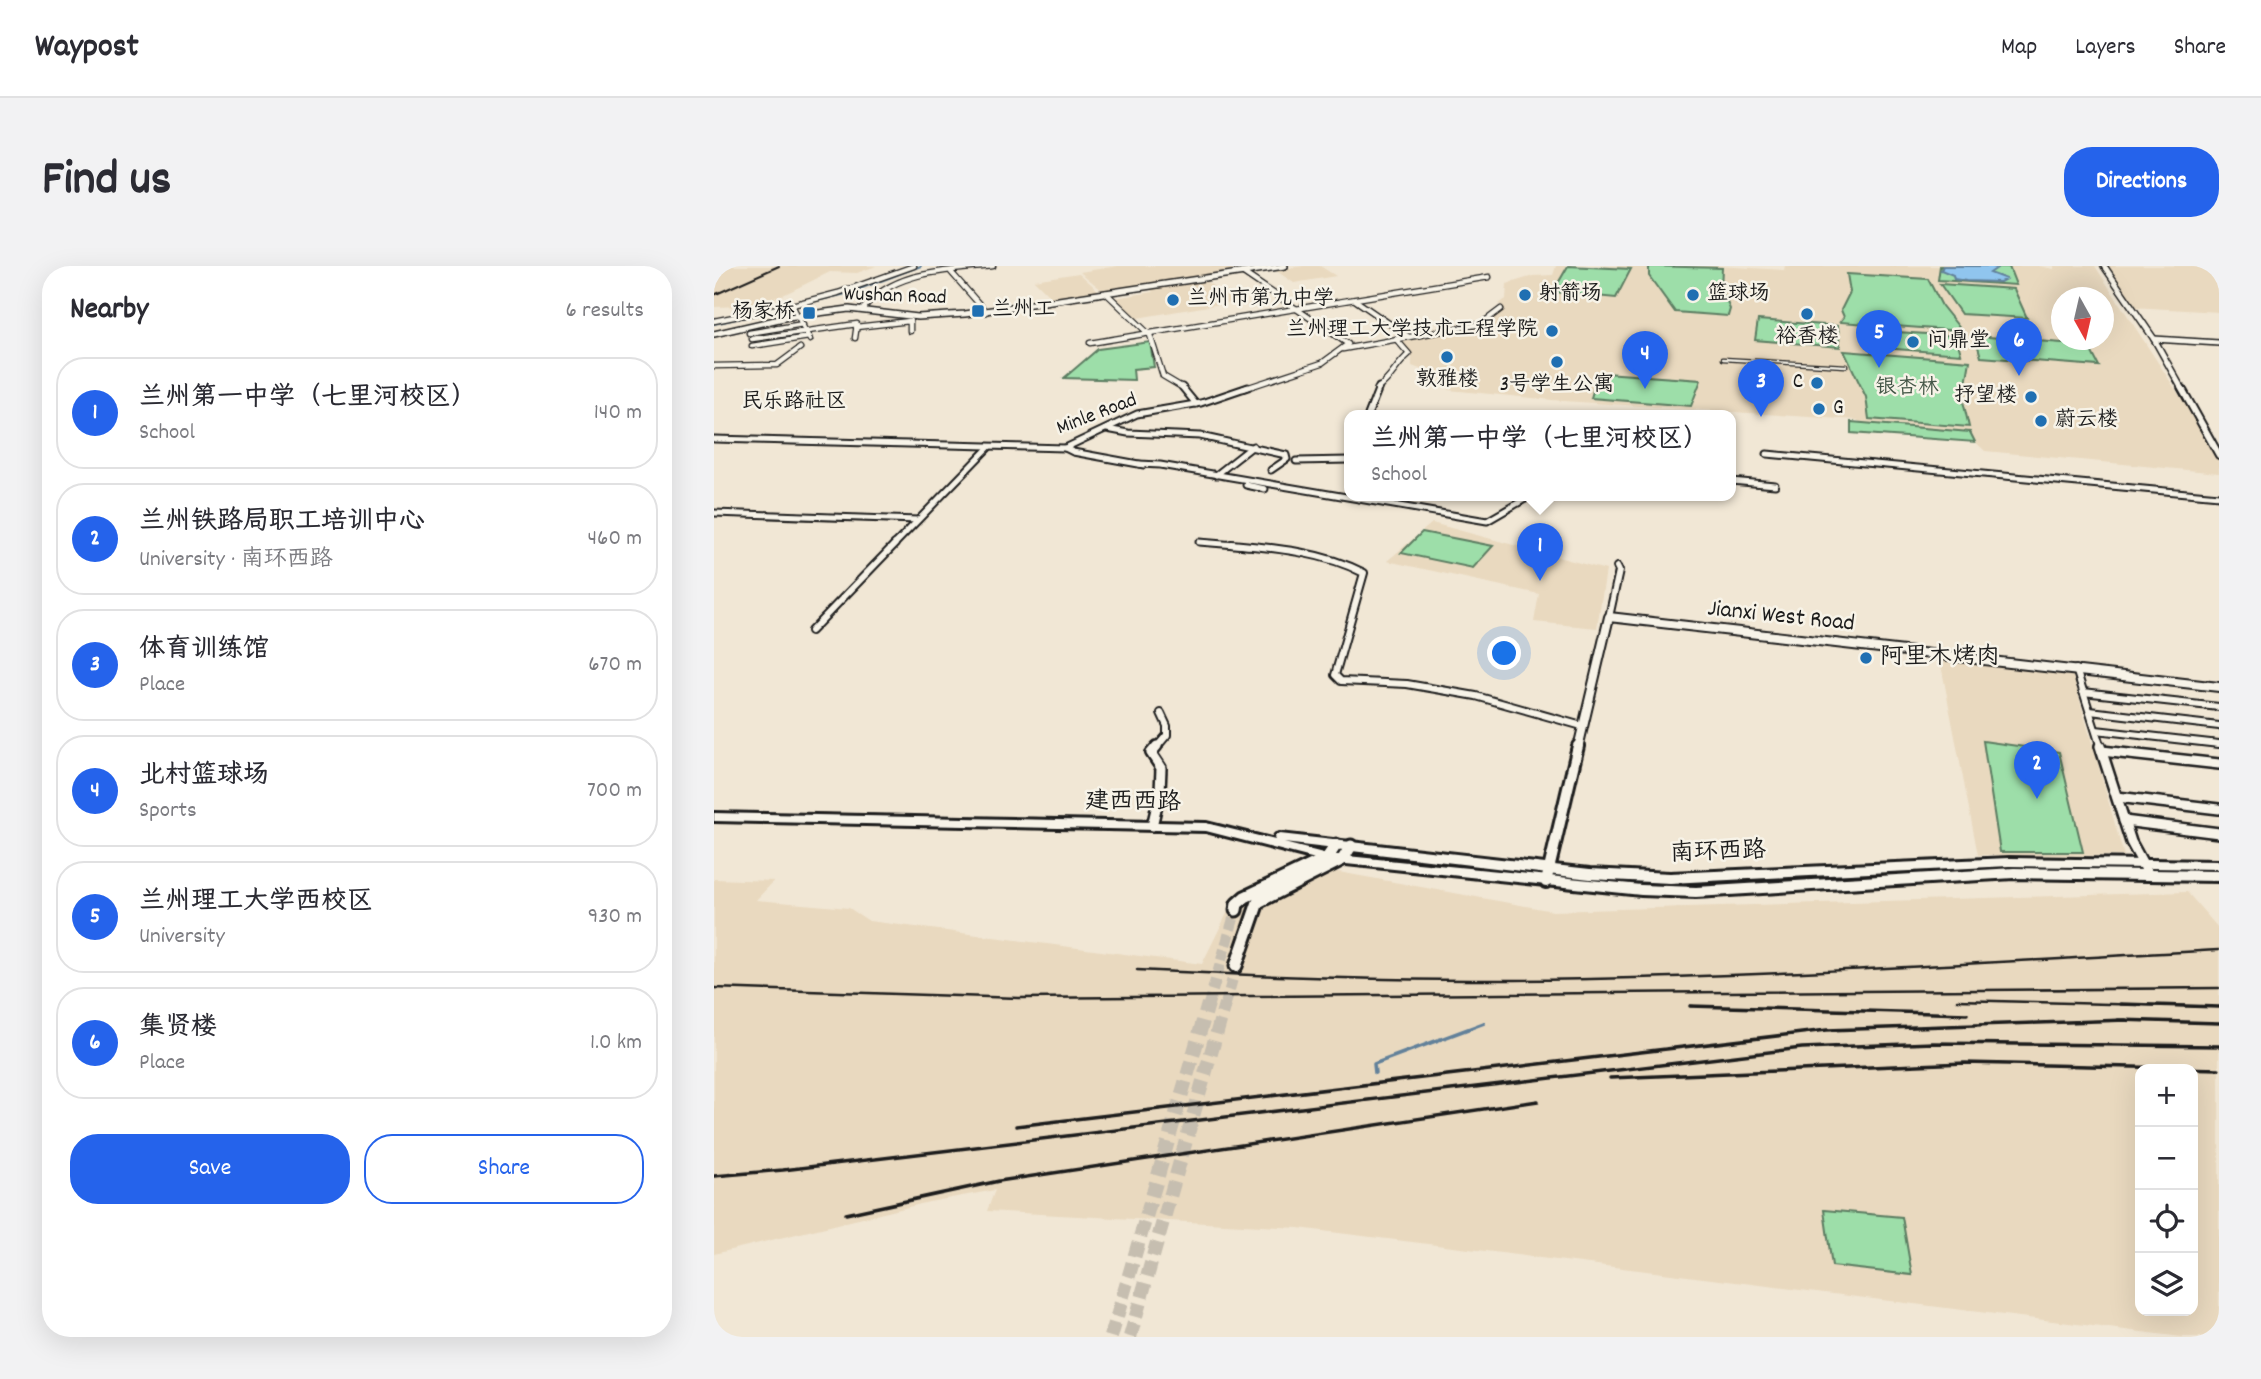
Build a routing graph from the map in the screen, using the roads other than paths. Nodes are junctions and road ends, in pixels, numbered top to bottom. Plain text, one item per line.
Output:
1 (914, 266) edge
2 (931, 266) edge
3 (993, 266) edge
4 (1233, 266) edge
5 (1270, 266) edge
6 (1285, 266) edge
7 (2104, 266) edge
8 (951, 272) junction
9 (1242, 272) junction
10 (932, 274) junction
11 (1489, 277) dead end
12 (1106, 293) junction
13 (1355, 300) junction
14 (794, 307) junction
15 (863, 309) junction
16 (1501, 309) dead end
17 (1296, 310) junction
18 (986, 312) junction
19 (800, 316) junction
20 (714, 321) edge
21 (803, 324) junction
22 (856, 327) junction
23 (806, 330) junction
24 (910, 331) dead end
25 (749, 333) dead end
26 (714, 334) edge
27 (1150, 335) junction
28 (1409, 337) junction
29 (855, 338) dead end
30 (752, 339) dead end
31 (2154, 339) junction
32 (1396, 340) junction
33 (1090, 343) dead end
34 (2219, 343) edge
35 (752, 346) dead end
36 (800, 348) dead end
37 (1342, 349) junction
38 (1723, 359) dead end
39 (714, 366) edge
40 (1846, 366) dead end
41 (1196, 404) junction
42 (1370, 410) edge
43 (1107, 429) junction
44 (714, 439) edge
45 (1253, 446) junction
46 (989, 447) junction
47 (1065, 448) junction
48 (1767, 454) dead end
49 (2219, 455) edge
50 (1344, 460) edge
51 (1296, 461) dead end
52 (1139, 464) junction
53 (1271, 470) dead end
54 (1216, 475) junction
55 (1736, 481) edge
56 (1775, 485) dead end
57 (1265, 489) dead end
58 (1344, 494) edge
59 (2219, 496) edge
60 (1379, 501) edge
61 (1522, 501) edge
62 (714, 513) edge
63 (918, 520) junction
64 (1199, 542) dead end
65 (1617, 567) dead end
66 (1609, 617) junction
67 (811, 631) dead end
68 (2076, 669) junction
69 (2219, 687) edge
70 (2084, 692) junction
71 (2219, 707) edge
72 (2090, 711) junction
73 (1161, 713) dead end
74 (1582, 726) junction
75 (2219, 726) edge
76 (2096, 730) junction
77 (2219, 744) edge
78 (2102, 751) junction
79 (2219, 764) edge
80 (2117, 797) junction
81 (2219, 809) edge
82 (714, 817) edge
83 (2124, 821) junction
84 (1152, 826) junction
85 (1221, 829) junction
86 (2219, 833) edge
87 (1336, 845) junction
88 (1351, 846) junction
89 (1327, 858) junction
90 (1343, 859) junction
91 (2219, 865) edge
92 (1550, 867) junction
93 (2146, 869) junction
94 (2219, 876) edge
95 (1546, 882) junction
96 (1236, 910) tunnel mouth
97 (1236, 966) tunnel mouth

1 - 14 street
2 - 10 street
3 - 8 street
4 - 9 main road
5 - 9 main road
6 - 9 main road
7 - 31 street
8 - 10 street
8 - 18 street
9 - 12 main road, Wushan Road
9 - 17 street
10 - 15 street
11 - 13 street
12 - 18 main road, Wushan Road
12 - 27 street
13 - 17 street
13 - 28 street
14 - 19 street
14 - 20 street
15 - 18 main road, Wushan Road
15 - 19 main road, Wushan Road
16 - 28 street
17 - 27 street
17 - 37 street
19 - 21 street
19 - 26 main road, Wushan Road
21 - 23 street
21 - 25 street
22 - 23 street
22 - 24 street
22 - 29 street
23 - 30 street
23 - 35 street
27 - 33 street
27 - 41 street
28 - 32 street
31 - 34 street
31 - 49 street
32 - 37 street
32 - 42 street
36 - 39 street
37 - 41 street, Minle Road
38 - 40 street
41 - 43 street, Minle Road
43 - 45 street
43 - 47 street, Minle Road
44 - 46 street, Minle Road
45 - 53 street
45 - 54 street
46 - 47 street, Minle Road
46 - 63 street
47 - 52 street
48 - 59 street
50 - 51 street
52 - 54 street
52 - 57 street
54 - 58 street
55 - 56 street
60 - 61 street
62 - 63 street
63 - 67 street
64 - 74 street
65 - 66 street
66 - 68 street, Jianxi West Road
66 - 74 street
68 - 69 street, Jianxi West Road
68 - 70 street
70 - 71 street
70 - 72 street
72 - 75 street
72 - 76 street
73 - 84 street
74 - 92 street
76 - 77 street
76 - 78 street
78 - 79 street
78 - 80 street
80 - 81 street
80 - 83 street
82 - 84 highway, 建西西路
83 - 86 street
83 - 93 street
84 - 85 highway, 建西西路
85 - 87 highway, 南环西路
85 - 89 highway, 建西西路
87 - 88 highway, 南环西路
87 - 89 main road
88 - 90 main road
88 - 92 highway, 南环西路
89 - 90 highway, 建西西路
89 - 96 main road
90 - 95 highway, 建西西路
90 - 97 main road
91 - 93 highway, 南环西路
92 - 93 highway, 南环西路
92 - 95 street
93 - 94 highway, 南环西路
93 - 95 highway, 南环西路

